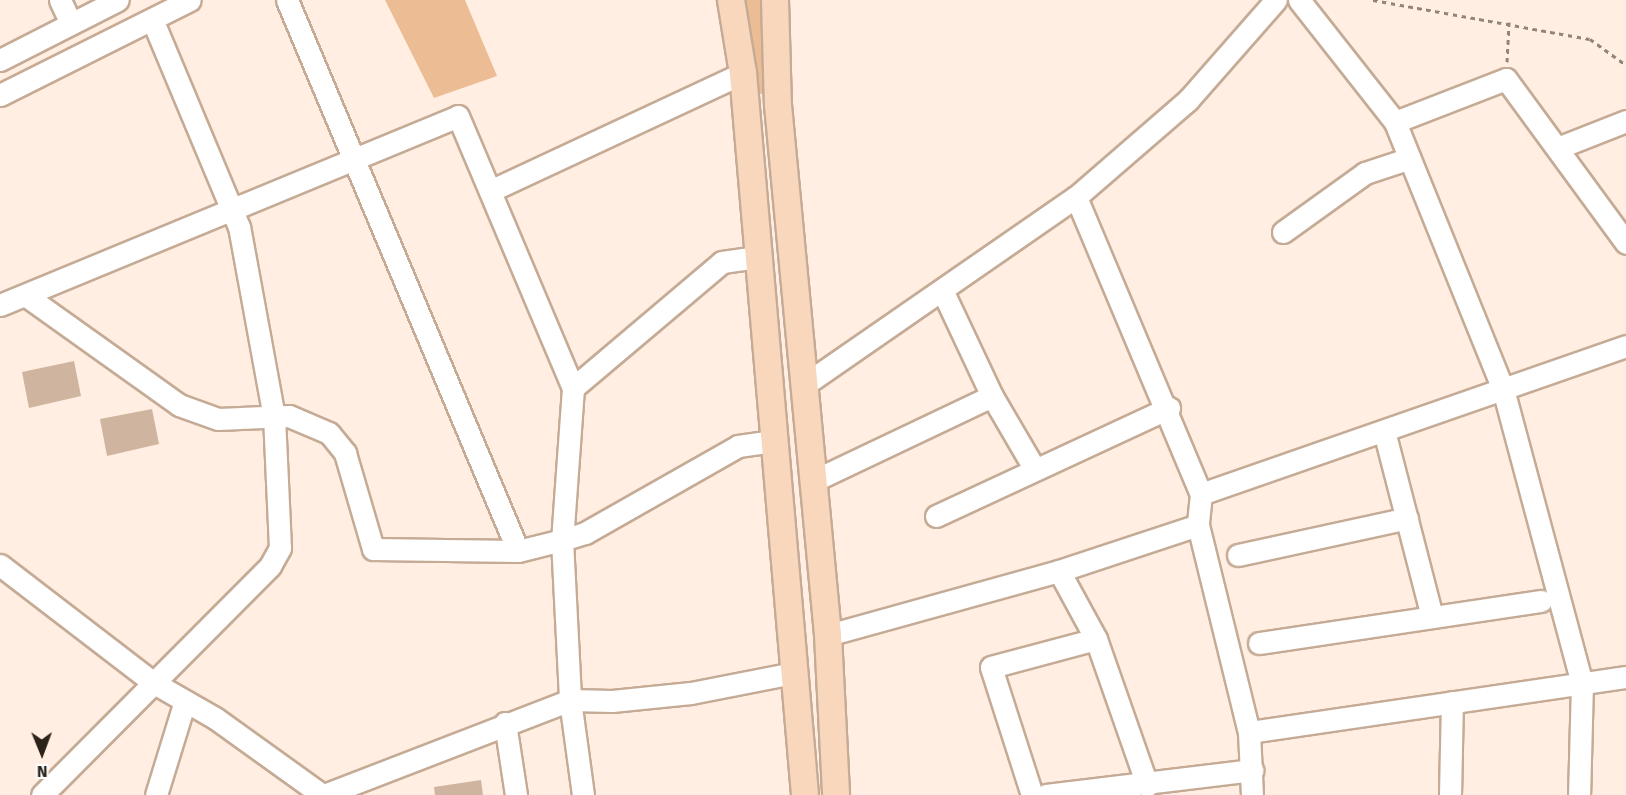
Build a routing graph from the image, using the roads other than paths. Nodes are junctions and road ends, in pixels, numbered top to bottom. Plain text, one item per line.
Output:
1 (60, 0) edge
2 (118, 0) edge
3 (190, 0) edge
4 (287, 0) edge
5 (731, 0) edge
6 (775, 0) edge
7 (1276, 0) edge
8 (1299, 0) edge
9 (153, 21) junction
10 (71, 24) junction
11 (0, 60) edge
12 (743, 73) junction
13 (0, 94) edge
14 (1626, 121) edge
15 (1395, 122) junction
16 (1560, 147) junction
17 (1410, 158) junction
18 (352, 163) junction
19 (492, 190) junction
20 (1076, 197) junction
21 (231, 207) junction
22 (1283, 232) dead end
23 (1626, 243) edge
24 (756, 257) junction
25 (943, 292) junction
26 (25, 295) junction
27 (0, 305) edge
28 (1626, 346) edge
29 (804, 385) junction
30 (573, 388) junction
31 (1503, 389) junction
32 (992, 396) junction
33 (1169, 408) junction
34 (274, 417) junction
35 (1384, 431) junction
36 (772, 441) junction
37 (1034, 468) junction
38 (813, 481) junction
39 (1201, 495) junction
40 (936, 516) dead end
41 (1407, 518) junction
42 (1198, 525) junction
43 (562, 540) junction
44 (518, 551) junction
45 (1238, 555) dead end
46 (0, 565) edge
47 (1059, 571) junction
48 (1541, 601) dead end
49 (1432, 616) junction
50 (828, 635) junction
51 (1096, 639) junction
52 (1259, 643) dead end
53 (793, 674) junction
54 (1626, 677) edge
55 (154, 683) junction
56 (1582, 683) junction
57 (570, 700) junction
58 (185, 701) junction
59 (1452, 702) junction
60 (505, 723) junction
61 (1249, 732) junction
62 (1251, 770) junction
63 (1147, 786) junction
64 (42, 795) edge
65 (156, 795) edge
66 (323, 795) edge
67 (516, 795) edge
68 (583, 795) edge
69 (805, 795) edge
70 (836, 795) edge
71 (1032, 795) edge
72 (1046, 795) edge
73 (1252, 795) edge
74 (1450, 795) edge
75 (1579, 795) edge

1 - 10 street
2 - 10 street
3 - 9 street
4 - 18 street
5 - 12 main road
6 - 29 main road
7 - 20 street
8 - 15 street
9 - 13 street
9 - 21 street
10 - 11 street
12 - 19 street
12 - 24 main road
14 - 16 street
15 - 16 street
15 - 17 street
16 - 23 street
17 - 22 street
17 - 31 street
18 - 19 street
18 - 21 street
18 - 44 street
19 - 30 street
20 - 25 street
20 - 33 street
21 - 26 street
21 - 34 street
24 - 30 street
24 - 36 main road
25 - 29 street
25 - 32 street
26 - 27 street
26 - 34 street
28 - 31 street
29 - 38 main road
30 - 43 street
31 - 35 street
31 - 56 street
32 - 37 street
32 - 38 street
33 - 37 street
33 - 39 street
34 - 44 street
34 - 55 street
35 - 39 street
35 - 41 street
36 - 43 street
36 - 53 main road
37 - 40 street
38 - 50 main road
39 - 42 street
41 - 45 street
41 - 49 street
42 - 47 street
42 - 61 street
43 - 44 street
43 - 57 street
46 - 55 street
47 - 50 street
47 - 51 street
48 - 49 street
49 - 52 street
50 - 70 main road
51 - 63 street
51 - 71 street
53 - 57 street
53 - 69 main road
54 - 56 street
55 - 58 street
55 - 64 street
56 - 59 street
56 - 75 street
57 - 60 street
57 - 68 street
58 - 65 street
58 - 66 street
59 - 61 street
59 - 74 street
60 - 66 street
60 - 67 street
61 - 62 street
62 - 63 street
62 - 73 street
63 - 72 street

